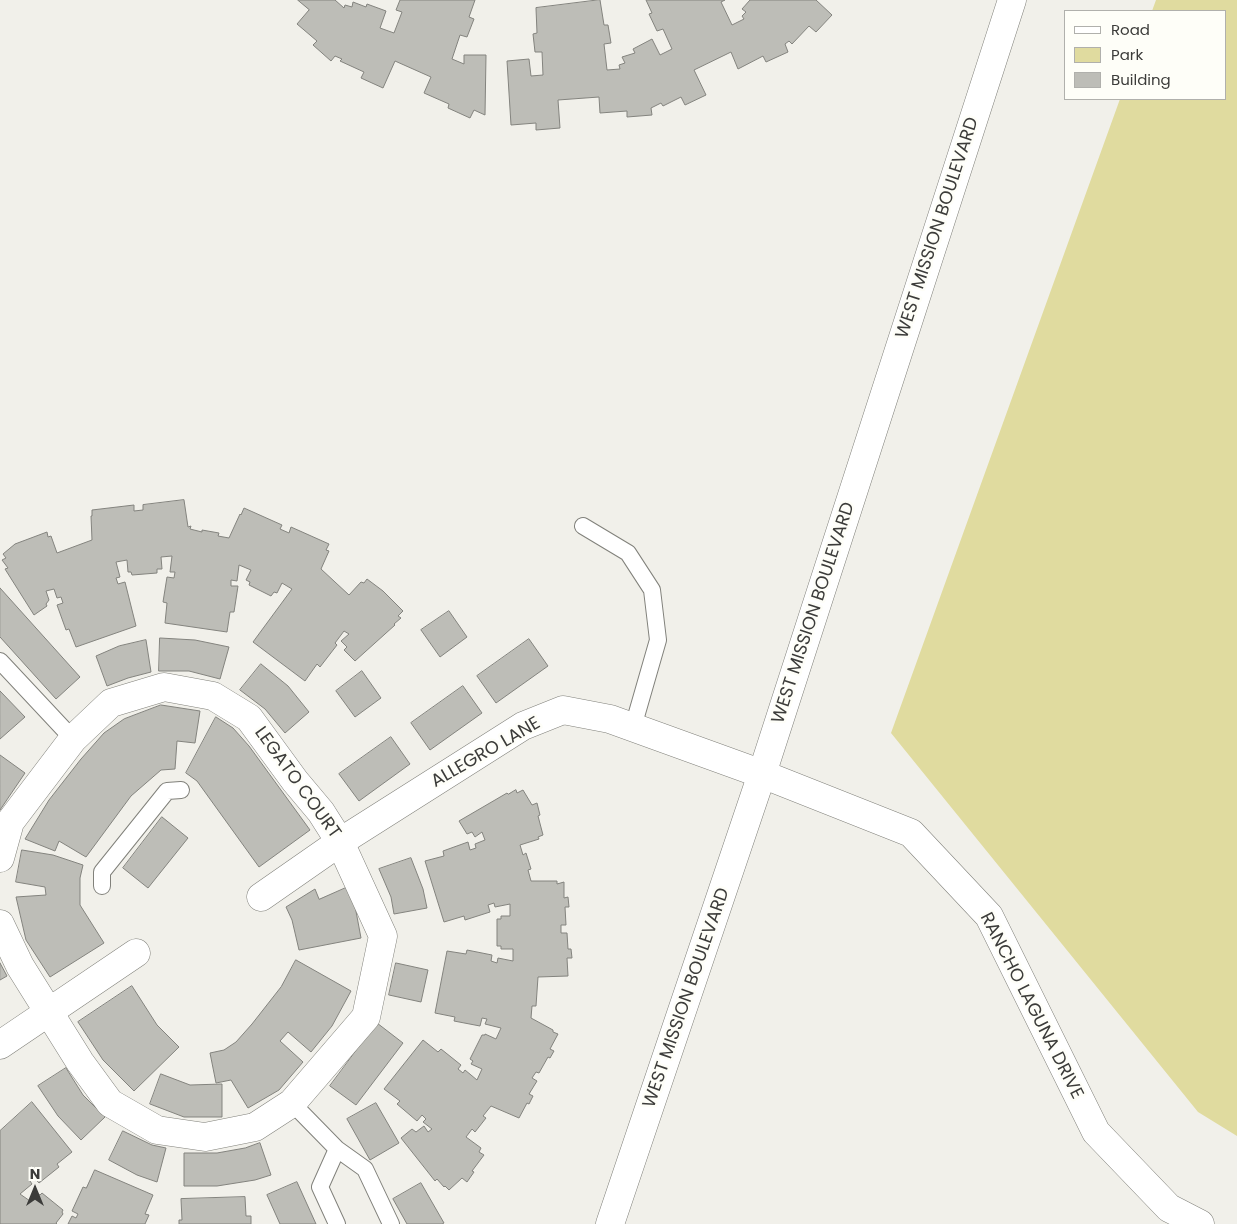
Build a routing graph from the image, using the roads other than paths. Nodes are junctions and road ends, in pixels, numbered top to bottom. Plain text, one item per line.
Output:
1 (1012, 0) edge
2 (583, 526) dead end
3 (0, 661) edge
4 (633, 727) junction
5 (72, 739) junction
6 (762, 774) junction
7 (181, 790) dead end
8 (340, 842) junction
9 (0, 858) edge
10 (102, 886) dead end
11 (261, 897) dead end
12 (0, 924) edge
13 (136, 953) dead end
14 (49, 1013) junction
15 (0, 1045) edge
16 (292, 1103) junction
17 (337, 1149) junction
18 (337, 1224) edge
19 (391, 1224) edge
20 (610, 1224) edge
21 (1200, 1224) edge

1 - 6 street, WEST MISSION BOULEVARD
2 - 4 lane
3 - 5 lane
4 - 6 street, ALLEGRO LANE
4 - 8 street, ALLEGRO LANE
5 - 8 street, LEGATO COURT
5 - 9 street, LEGATO COURT
6 - 20 street, WEST MISSION BOULEVARD
6 - 21 street, RANCHO LAGUNA DRIVE
7 - 10 lane
8 - 11 street, ALLEGRO LANE
8 - 16 street, LEGATO COURT
12 - 14 street, LEGATO COURT
13 - 14 street
14 - 15 street
14 - 16 street, LEGATO COURT
16 - 17 lane
17 - 18 lane
17 - 19 lane

